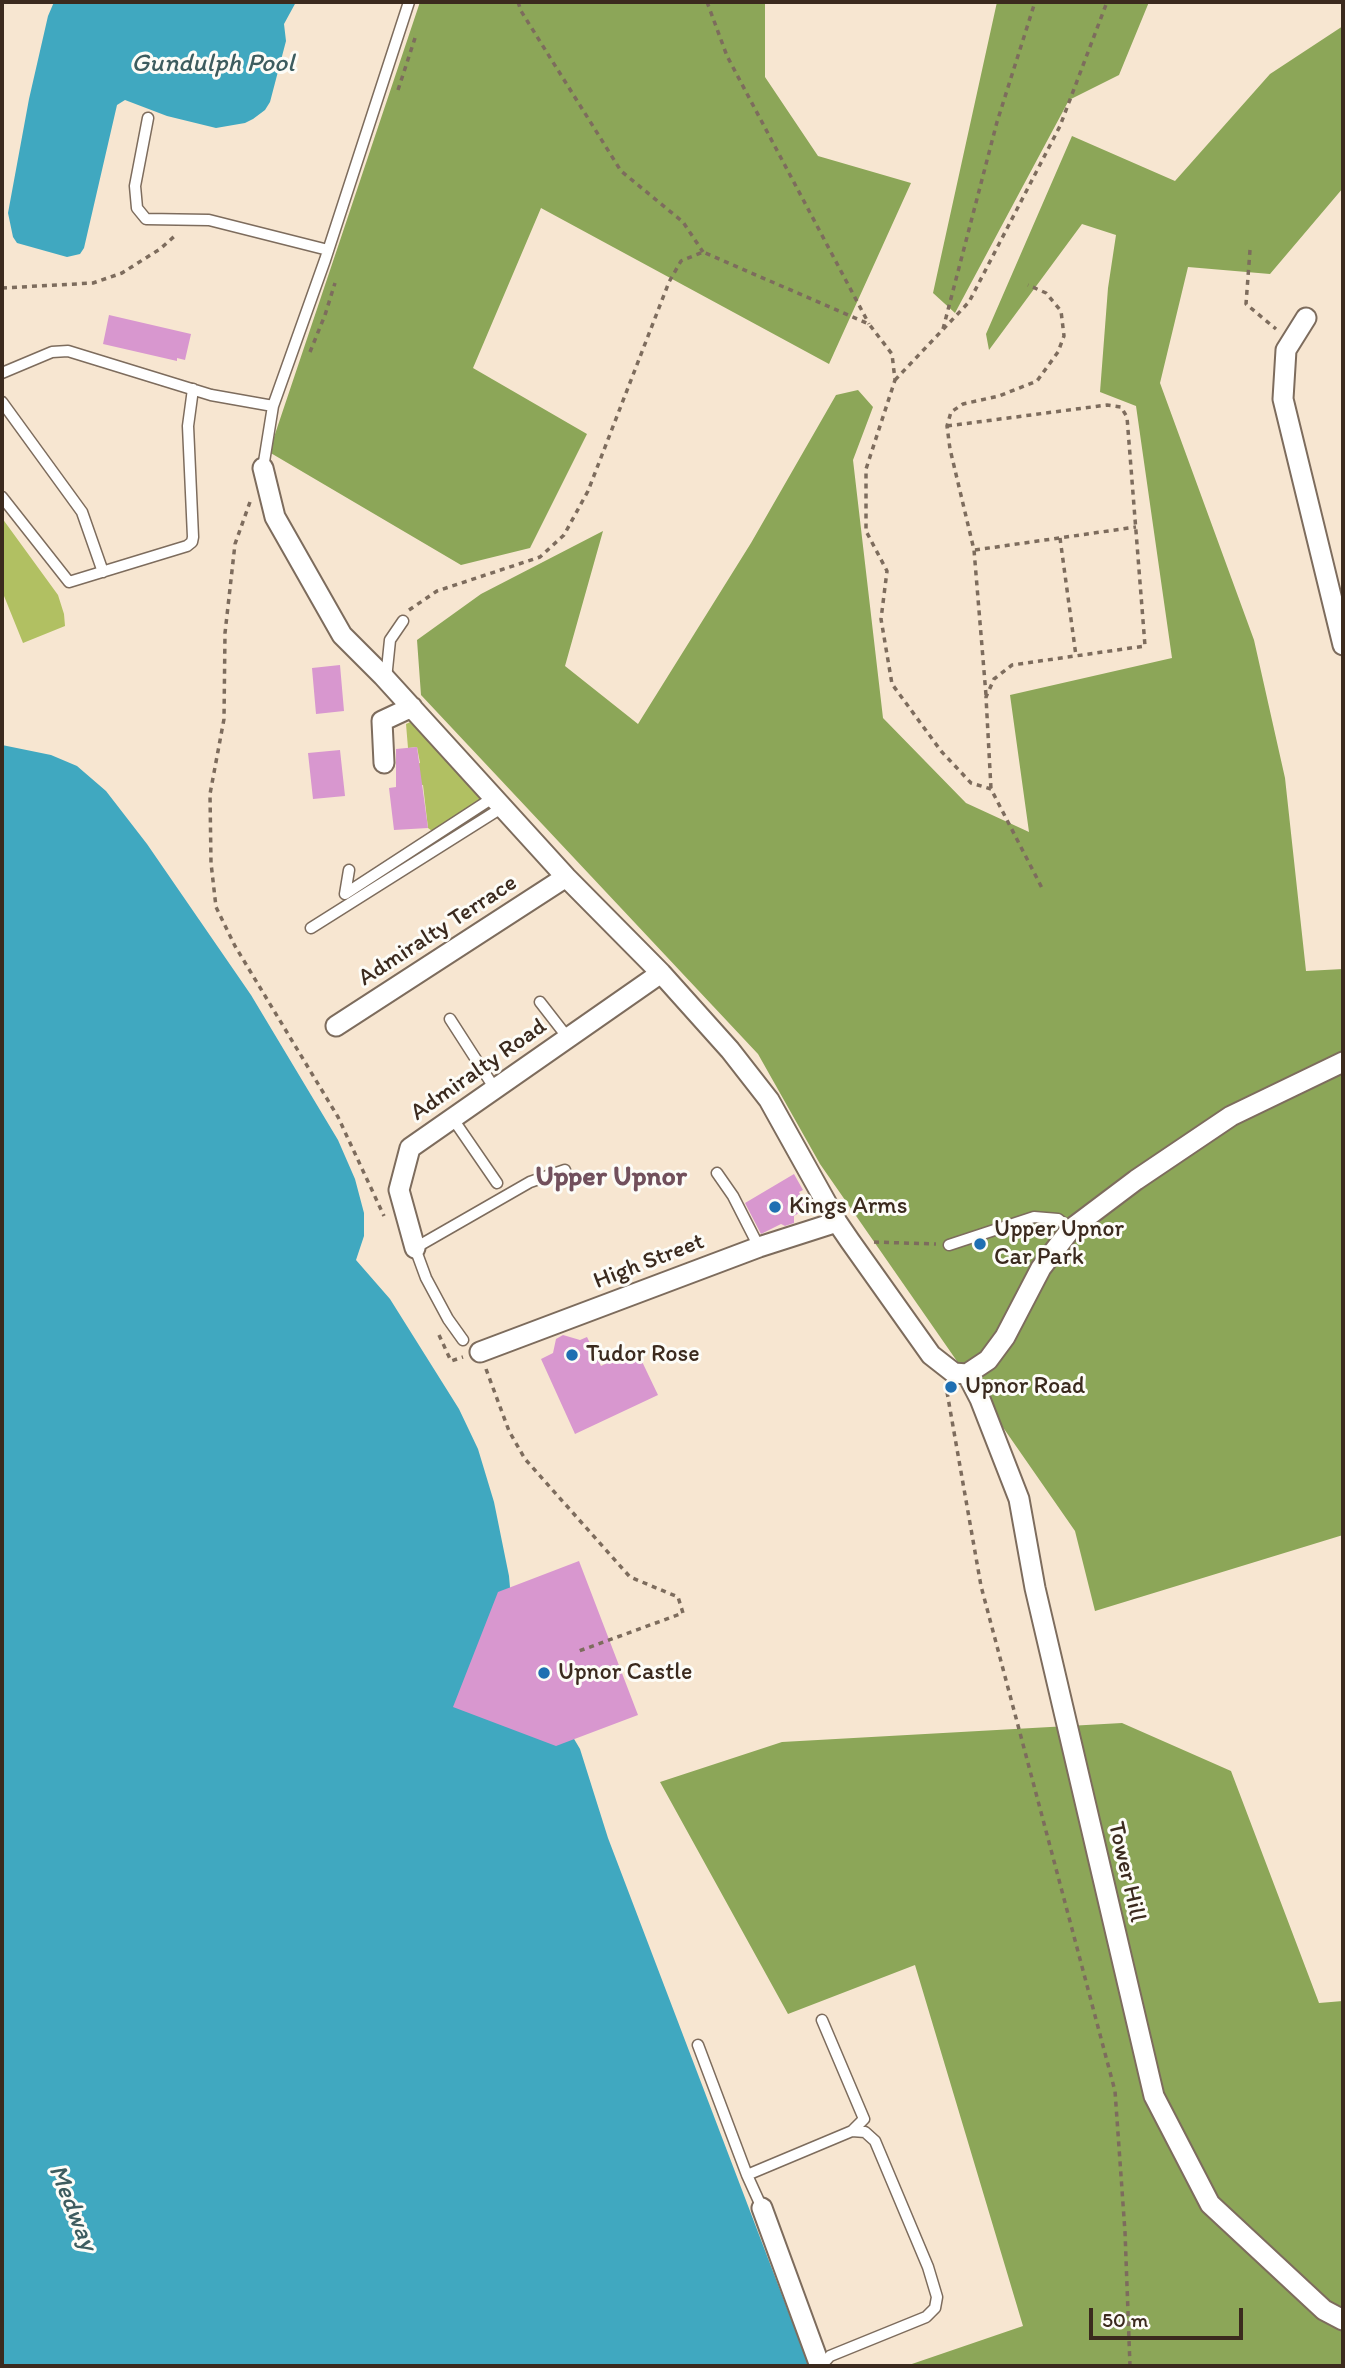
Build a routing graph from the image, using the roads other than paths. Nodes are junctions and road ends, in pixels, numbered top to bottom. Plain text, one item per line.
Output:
1 (409, 2) edge
2 (148, 118) dead end
3 (328, 250) junction
4 (1306, 318) dead end
5 (2, 373) edge
6 (193, 389) junction
7 (2, 402) edge
8 (273, 406) junction
9 (263, 468) joint
10 (2, 497) edge
11 (103, 572) junction
12 (403, 621) road end
13 (1343, 645) edge
14 (386, 679) junction
15 (412, 707) junction
16 (384, 763) dead end
17 (498, 802) junction
18 (349, 870) dead end
19 (566, 877) junction
20 (311, 928) dead end
21 (661, 973) junction
22 (540, 1002) dead end
23 (450, 1018) dead end
24 (336, 1026) dead end
25 (568, 1038) junction
26 (1343, 1062) edge
27 (495, 1089) junction
28 (453, 1119) junction
29 (565, 1170) dead end
30 (717, 1172) dead end
31 (497, 1183) dead end
32 (837, 1222) junction
33 (1071, 1229) junction
34 (949, 1245) road end
35 (758, 1247) junction
36 (415, 1248) junction
37 (463, 1340) dead end
38 (480, 1352) road end
39 (967, 1374) junction
40 (822, 2020) dead end
41 (698, 2045) dead end
42 (852, 2131) junction
43 (747, 2175) junction
44 (762, 2208) joint
45 (1343, 2320) edge
46 (820, 2366) edge

1 - 3 lane
2 - 3 lane
3 - 8 lane
4 - 13 street
5 - 6 lane
6 - 8 lane
6 - 11 lane
7 - 11 lane
8 - 9 lane
9 - 14 street
10 - 11 lane
12 - 14 lane
14 - 15 street
15 - 16 street
15 - 17 street
17 - 18 lane
17 - 19 street
17 - 20 lane
19 - 21 street
19 - 24 street, Admiralty Terrace
21 - 25 street, Admiralty Road
21 - 32 street
22 - 25 lane
23 - 27 lane
25 - 27 street, Admiralty Road
26 - 33 street
27 - 28 street, Admiralty Road
28 - 31 lane
28 - 36 street, Admiralty Road
29 - 36 lane
30 - 35 lane
32 - 35 street, High Street
32 - 39 street
33 - 34 lane
33 - 39 street
35 - 38 street, High Street
36 - 37 lane
39 - 45 street, Tower Hill
40 - 42 lane
41 - 43 lane
42 - 43 lane
42 - 46 lane
43 - 44 lane
44 - 46 street

